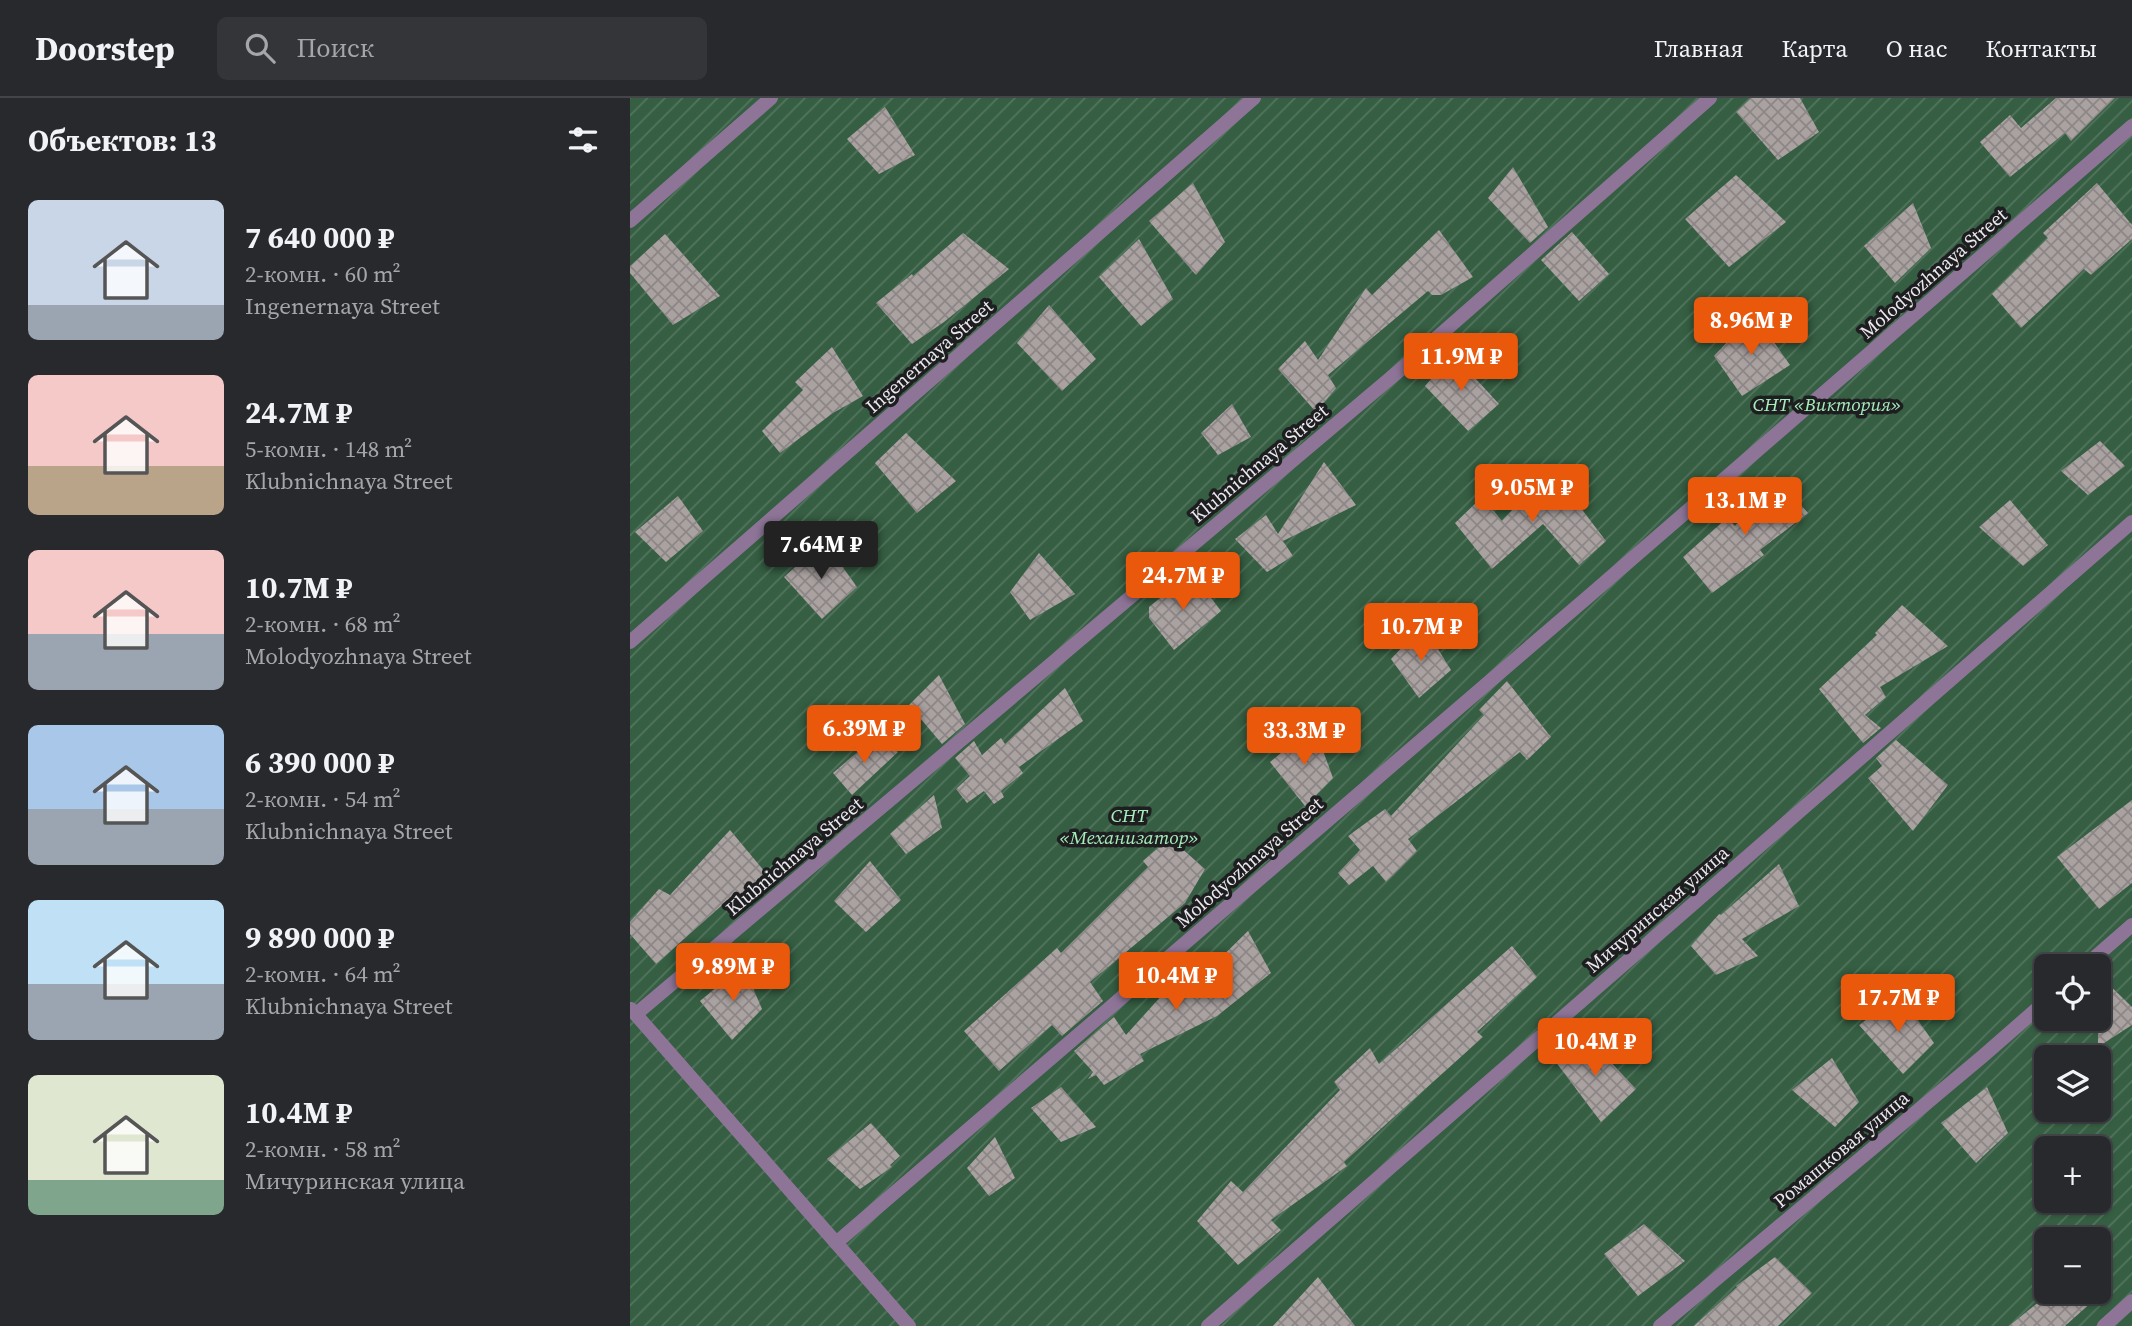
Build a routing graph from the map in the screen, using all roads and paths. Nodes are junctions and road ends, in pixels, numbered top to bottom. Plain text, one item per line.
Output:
1 (771, 98) edge
2 (1254, 98) edge
3 (1710, 98) edge
4 (2132, 126) edge
5 (630, 221) edge
6 (2132, 522) edge
7 (630, 642) edge
8 (2132, 925) edge
9 (2099, 954) edge
10 (633, 1011) edge
11 (2034, 1011) edge
12 (836, 1243) junction
13 (2132, 1301) edge
14 (909, 1326) edge
15 (1208, 1326) edge
16 (1660, 1326) edge
17 (2104, 1326) edge

1 - 5 street
2 - 7 street, Ingenernaya Street
3 - 10 street, Klubnichnaya Street
4 - 12 street, Molodyozhnaya Street
6 - 15 street, Мичуринская улица
8 - 9 street
10 - 12 street
11 - 16 street, Ромашковая улица
12 - 14 street
13 - 17 street

